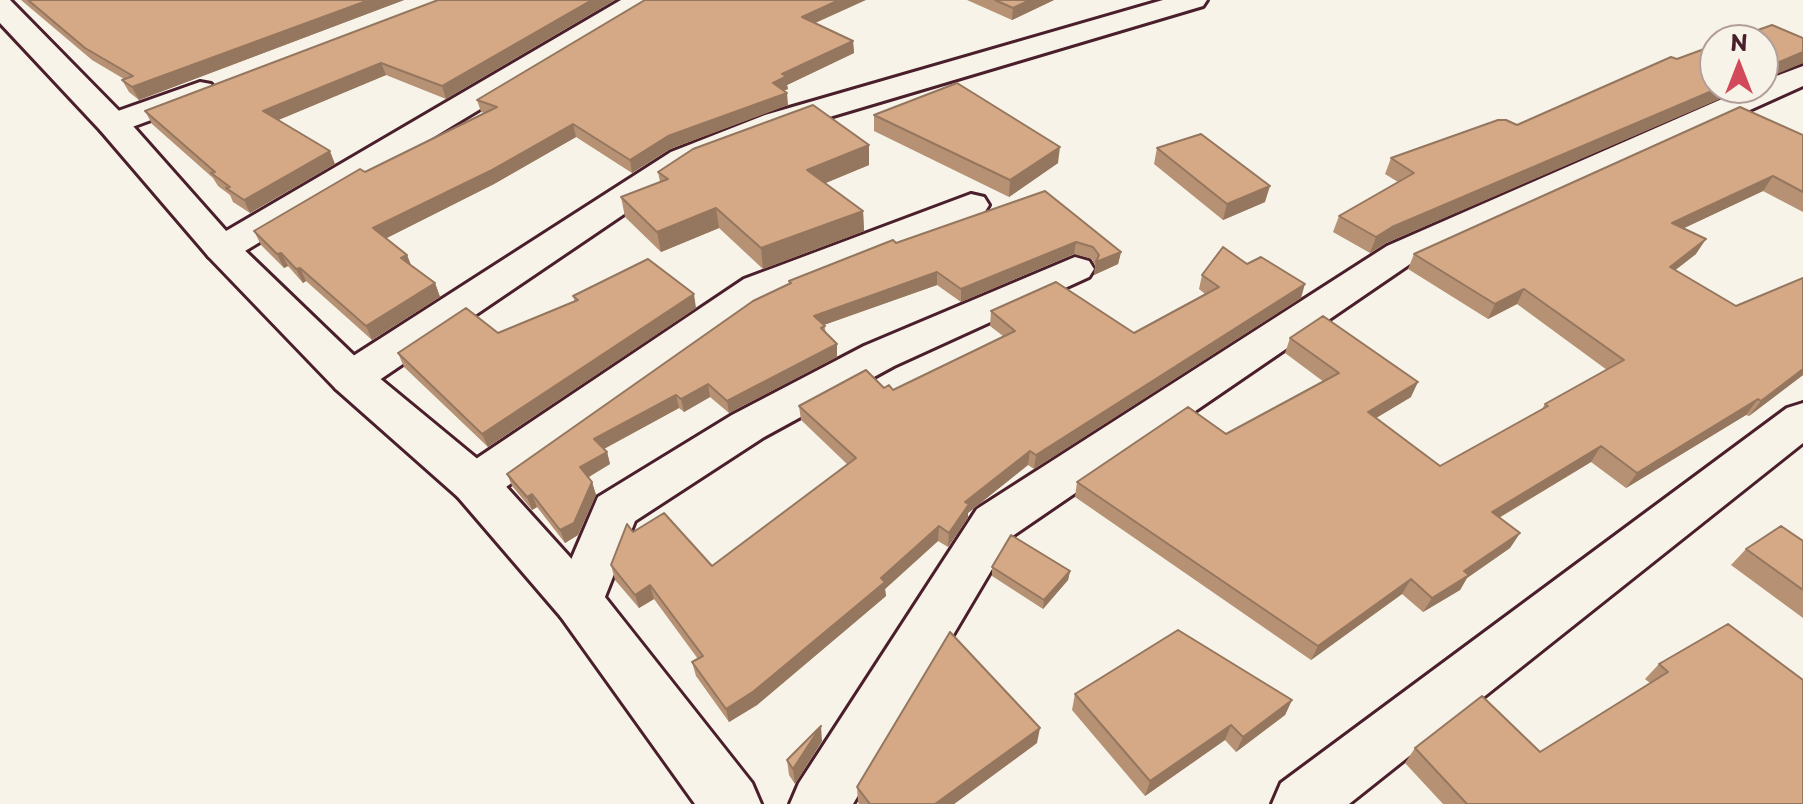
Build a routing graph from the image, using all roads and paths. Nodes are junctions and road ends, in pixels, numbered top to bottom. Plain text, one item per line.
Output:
1 (641, 0) edge
2 (1193, 0) edge
3 (0, 6) edge
4 (1803, 75) edge
5 (231, 79) edge
6 (113, 124) junction
7 (971, 205) dead end
8 (222, 249) junction
9 (1075, 269) dead end
10 (351, 378) junction
11 (1803, 419) edge
12 (475, 484) junction
13 (579, 602) junction
14 (731, 804) edge
15 (820, 804) edge
16 (1302, 804) edge

1 - 8 main road
2 - 10 main road
3 - 6 main road
4 - 15 main road
5 - 6 main road
6 - 8 main road
7 - 12 main road
8 - 10 main road
9 - 13 main road
10 - 12 main road
11 - 16 main road
12 - 13 main road
13 - 14 main road

